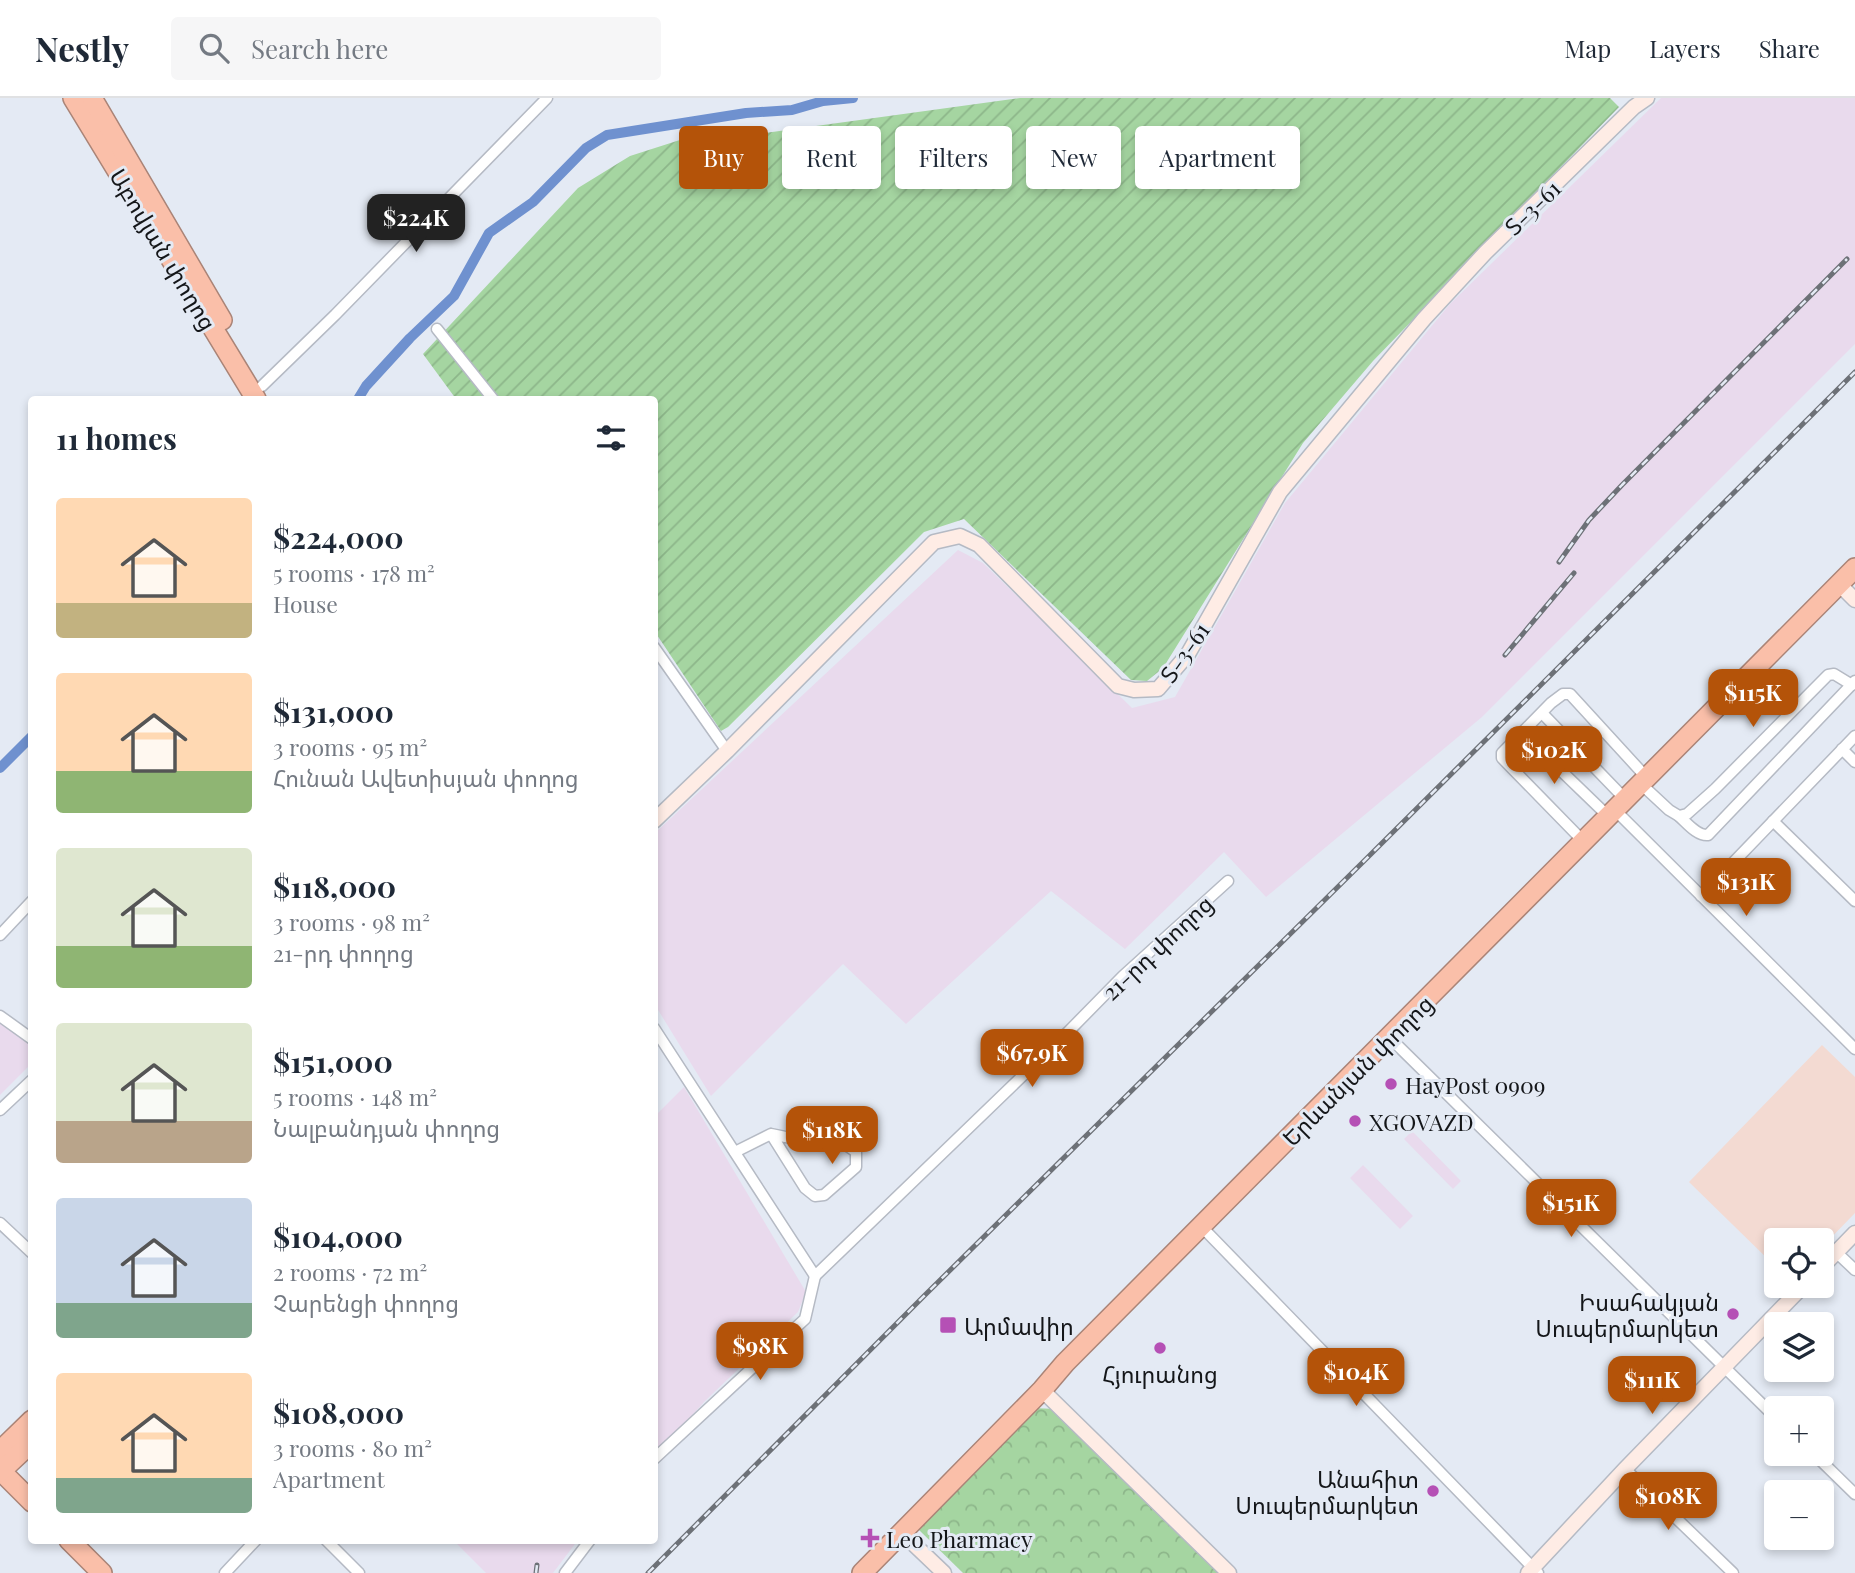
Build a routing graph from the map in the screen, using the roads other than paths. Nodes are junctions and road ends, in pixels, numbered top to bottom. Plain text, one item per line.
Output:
1 (74, 98) edge
2 (92, 98) edge
3 (547, 98) edge
4 (1647, 98) edge
5 (437, 329) dead end
6 (237, 356) junction
7 (262, 395) edge
8 (491, 396) edge
9 (1855, 568) edge
10 (1839, 584) junction
11 (1855, 600) edge
12 (658, 653) edge
13 (1853, 683) edge
14 (1542, 713) junction
15 (1522, 733) junction
16 (1855, 736) edge
17 (1842, 749) junction
18 (727, 751) junction
19 (1855, 762) edge
20 (1644, 781) junction
21 (1616, 809) junction
22 (1679, 816) junction
23 (658, 817) edge
24 (1773, 821) junction
25 (1584, 842) junction
26 (1228, 881) dead end
27 (1701, 896) junction
28 (1855, 901) edge
29 (28, 905) edge
30 (0, 935) edge
31 (0, 1016) edge
32 (658, 1034) edge
33 (28, 1036) edge
34 (1389, 1037) junction
35 (1855, 1049) edge
36 (28, 1084) edge
37 (0, 1110) edge
38 (771, 1134) junction
39 (735, 1152) junction
40 (0, 1223) edge
41 (1201, 1226) junction
42 (1855, 1233) edge
43 (28, 1249) edge
44 (1836, 1252) joint
45 (1855, 1270) edge
46 (815, 1276) junction
47 (1791, 1298) edge
48 (1724, 1367) junction
49 (1041, 1390) junction
50 (1764, 1406) edge
51 (28, 1424) edge
52 (28, 1446) edge
53 (0, 1451) edge
54 (658, 1455) edge
55 (1826, 1466) edge
56 (1625, 1469) junction
57 (1, 1472) edge
58 (1855, 1494) edge
59 (28, 1498) edge
60 (901, 1532) junction
61 (73, 1544) edge
62 (252, 1544) edge
63 (330, 1544) edge
64 (587, 1544) edge
65 (1533, 1571) edge
66 (102, 1573) edge
67 (225, 1573) edge
68 (359, 1573) edge
69 (565, 1573) edge
70 (862, 1573) edge
71 (944, 1573) edge
72 (1229, 1573) edge
73 (1733, 1573) edge

1 - 6 highway, Աբովյան փողոց
2 - 6 highway, Աբովյան փողոց
3 - 7 street
4 - 18 street, Տ-3-61 / Տ-3-61
5 - 8 street
6 - 7 highway, Աբովյան փողոց
9 - 10 highway, Երևանյան փողոց
10 - 11 street
10 - 20 highway, Երևանյան փողոց
12 - 18 street
13 - 22 street
13 - 22 street
14 - 15 street
14 - 20 street
14 - 21 street
15 - 21 street
15 - 25 street
16 - 17 street
17 - 19 street
17 - 24 street
18 - 23 street, Տ-3-61 / Տ-3-61
20 - 21 highway, Երևանյան փողոց
20 - 22 street
21 - 25 highway, Երևանյան փողոց
21 - 27 street
24 - 27 street
24 - 28 street
25 - 34 highway, Երևանյան փողոց
26 - 46 street, 21-րդ փողոց
27 - 35 street
29 - 30 street
31 - 33 street
32 - 39 street
34 - 41 highway, Երևանյան փողոց
34 - 48 street
36 - 37 street
38 - 38 street
38 - 39 street
39 - 46 street
40 - 43 street
41 - 49 highway, Երևանյան փողոց
41 - 65 street
42 - 44 street
44 - 45 street
46 - 54 street
47 - 48 street
48 - 50 street
48 - 56 street
49 - 60 highway, Երևանյան փողոց
49 - 72 street
51 - 53 highway
52 - 57 highway
55 - 58 street
56 - 65 street
56 - 73 street
57 - 59 highway
60 - 70 highway, Երևանյան փողոց
60 - 71 street
61 - 66 highway
62 - 67 street
63 - 68 street
64 - 69 street

